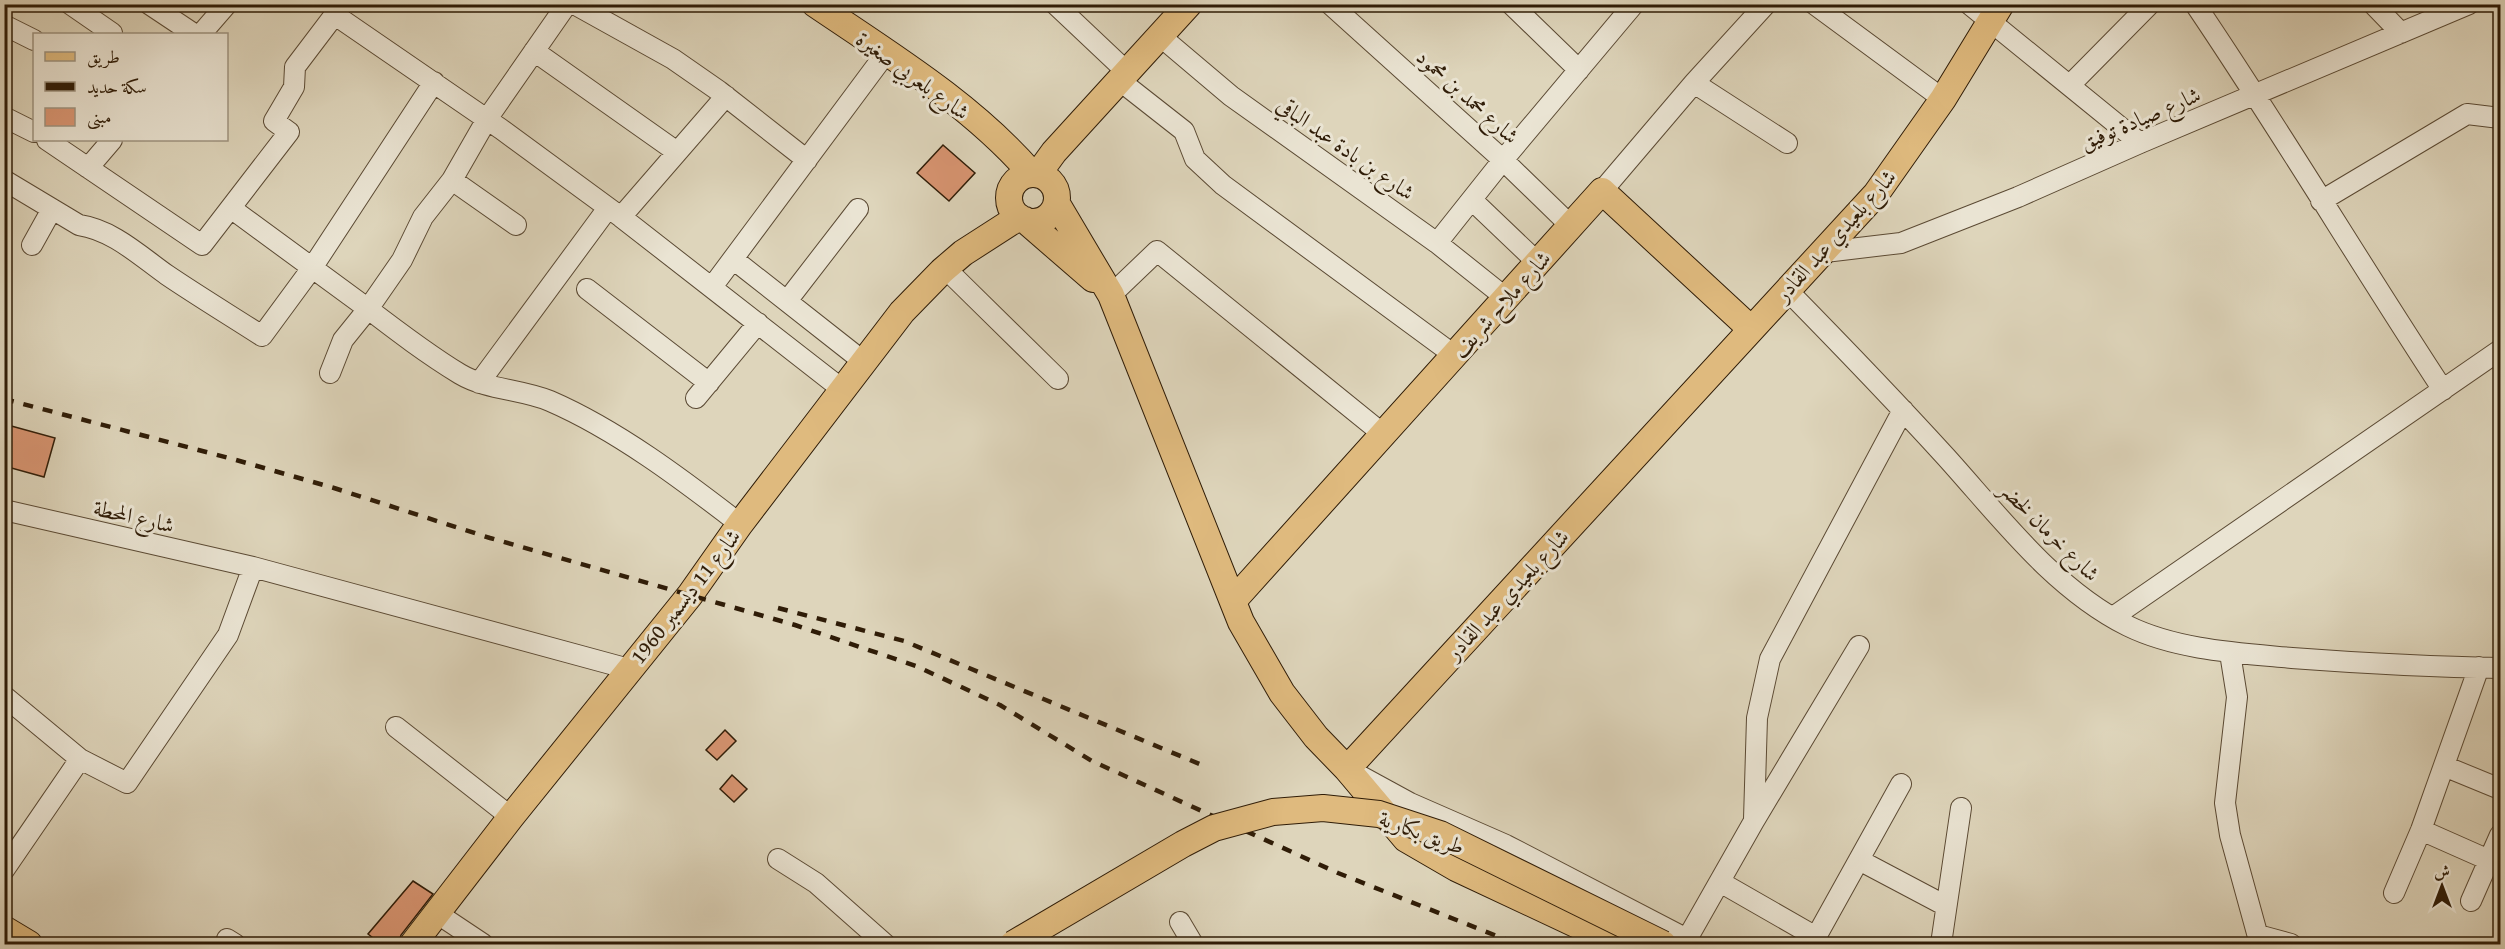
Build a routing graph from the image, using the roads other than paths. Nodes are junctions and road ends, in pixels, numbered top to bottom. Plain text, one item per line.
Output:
1 (70, 4) edge
2 (149, 4) edge
3 (226, 4) edge
4 (567, 4) edge
5 (574, 4) edge
6 (815, 4) edge
7 (1055, 4) edge
8 (1189, 4) edge
9 (1330, 4) edge
10 (1511, 4) edge
11 (1766, 4) edge
12 (1814, 4) edge
13 (1969, 4) edge
14 (2150, 4) edge
15 (2195, 4) edge
16 (2373, 4) edge
17 (2469, 4) edge
18 (1627, 7) edge
19 (339, 10) edge
20 (1996, 13) edge
21 (4, 25) edge
22 (112, 33) dead end
23 (192, 33) edge
24 (202, 33) edge
25 (2402, 33) junction
26 (1160, 36) junction
27 (33, 40) edge
28 (534, 51) junction
29 (886, 52) junction
30 (1579, 70) junction
31 (1123, 76) junction
32 (434, 82) junction
33 (1694, 83) junction
34 (2070, 85) junction
35 (2256, 95) junction
36 (726, 96) junction
37 (1943, 99) junction
38 (4, 117) edge
39 (2500, 118) edge
40 (487, 119) junction
41 (33, 132) edge
42 (1071, 133) junction
43 (48, 141) edge
44 (111, 141) edge
45 (2140, 142) junction
46 (1787, 143) dead end
47 (677, 152) junction
48 (807, 160) junction
49 (1503, 160) junction
50 (88, 168) junction
51 (4, 180) edge
52 (452, 180) junction
53 (1022, 182) junction
54 (1602, 191) junction
55 (1057, 200) junction
56 (1472, 200) junction
57 (2321, 201) junction
58 (232, 208) junction
59 (52, 209) junction
60 (858, 209) dead end
61 (614, 212) junction
62 (1022, 219) junction
63 (516, 225) dead end
64 (1571, 226) junction
65 (1437, 243) junction
66 (32, 245) dead end
67 (1825, 252) junction
68 (733, 259) junction
69 (954, 261) junction
70 (1537, 262) junction
71 (312, 268) junction
72 (712, 287) junction
73 (587, 290) dead end
74 (1787, 290) junction
75 (1111, 295) junction
76 (1506, 298) junction
77 (787, 301) junction
78 (368, 309) junction
79 (758, 323) junction
80 (1751, 329) junction
81 (2500, 350) edge
82 (1454, 356) junction
83 (864, 362) junction
84 (330, 373) dead end
85 (1058, 379) dead end
86 (479, 382) junction
87 (843, 390) junction
88 (2443, 390) junction
89 (1903, 410) junction
90 (1383, 434) junction
91 (4, 510) edge
92 (740, 524) junction
93 (253, 567) junction
94 (1233, 601) junction
95 (2113, 617) junction
96 (1859, 646) dead end
97 (2230, 653) junction
98 (2480, 667) junction
99 (2500, 668) edge
100 (629, 669) junction
101 (4, 696) edge
102 (396, 727) dead end
103 (80, 759) junction
104 (2444, 766) junction
105 (1347, 769) junction
106 (1901, 784) dead end
107 (2500, 789) edge
108 (1961, 808) dead end
109 (511, 817) junction
110 (1754, 821) junction
111 (2421, 830) junction
112 (2500, 835) edge
113 (778, 859) dead end
114 (1859, 860) junction
115 (2495, 862) edge
116 (4, 870) edge
117 (1720, 882) junction
118 (2394, 892) dead end
119 (2470, 901) dead end
120 (1946, 906) junction
121 (438, 914) junction
122 (1179, 922) dead end
123 (4, 929) edge
124 (2259, 940) edge
125 (29, 945) edge
126 (413, 945) edge
127 (483, 945) edge
128 (885, 945) edge
129 (1013, 945) edge
130 (1193, 945) edge
131 (1618, 945) edge
132 (1663, 945) edge
133 (1941, 945) edge
134 (2291, 945) edge

1 - 22 street
2 - 23 street
3 - 24 street
4 - 28 street
5 - 36 street
6 - 29 main road, شارع بلعربي صغيرة
7 - 31 street
8 - 26 main road, شارع 11 ديسمبر 1960
9 - 49 street, شارع محمد بن محمود
10 - 30 street
11 - 33 street, شارع ملاح شريف
12 - 37 street
13 - 20 street
14 - 34 street
15 - 35 street
16 - 25 street
17 - 25 street, شارع صيادة توفيق
18 - 30 street
19 - 32 street
19 - 58 street
20 - 34 street
20 - 37 main road, شارع بلعيدي عبد القادر
21 - 27 street
25 - 35 street, شارع صيادة توفيق
26 - 31 main road, شارع 11 ديسمبر 1960
26 - 65 street, شارع بن بادة عبد الباقي
28 - 40 street
28 - 47 street
29 - 48 street
29 - 53 main road, شارع بلعربي صغيرة
30 - 49 street
31 - 42 main road, شارع 11 ديسمبر 1960
31 - 82 street
32 - 40 street
32 - 71 street
33 - 46 street
33 - 54 street, شارع ملاح شريف
34 - 45 street
35 - 45 street, شارع صيادة توفيق
35 - 57 street
36 - 47 street
36 - 48 street
37 - 67 main road, شارع بلعيدي عبد القادر
38 - 41 street
39 - 57 street
40 - 52 street
40 - 61 street
42 - 53 main road, شارع 11 ديسمبر 1960
42 - 55 main road
43 - 50 street
44 - 50 street
45 - 67 street, شارع صيادة توفيق
47 - 61 street
48 - 68 street
49 - 56 street
49 - 64 street, شارع محمد بن محمود
50 - 58 street
51 - 59 street
52 - 63 street
52 - 78 street
53 - 55 main road
53 - 62 main road
53 - 69 main road, شارع 11 ديسمبر 1960
54 - 64 main road, شارع ملاح شريف
54 - 80 main road
55 - 62 main road
55 - 75 main road
56 - 65 street
56 - 70 street
57 - 88 street
58 - 71 street
59 - 66 street
59 - 71 street
60 - 77 street
61 - 72 street
61 - 86 street
62 - 69 main road, شارع 11 ديسمبر 1960
62 - 75 main road
64 - 70 main road, شارع ملاح شريف
65 - 76 street, شارع بن بادة عبد الباقي
67 - 74 main road, شارع بلعيدي عبد القادر
68 - 72 street
68 - 77 street
69 - 83 main road, شارع 11 ديسمبر 1960
69 - 85 street
70 - 76 main road, شارع ملاح شريف
71 - 78 street
72 - 79 street
73 - 79 street
74 - 80 main road, شارع بلعيدي عبد القادر
74 - 89 street, شارع خرمان لخضر
75 - 90 street
75 - 94 main road
76 - 82 main road, شارع ملاح شريف
77 - 83 street
78 - 84 street
78 - 86 street
79 - 87 street
80 - 105 main road, شارع بلعيدي عبد القادر
81 - 88 street
82 - 90 main road, شارع ملاح شريف
83 - 87 main road, شارع 11 ديسمبر 1960
86 - 92 street
87 - 92 main road, شارع 11 ديسمبر 1960
88 - 95 street
89 - 95 street, شارع خرمان لخضر
89 - 110 street
90 - 94 main road, شارع ملاح شريف
91 - 93 street, شارع المحطة
92 - 100 main road, شارع 11 ديسمبر 1960
93 - 100 street, شارع المحطة
93 - 103 street
94 - 105 main road
95 - 97 street, شارع خرمان لخضر
96 - 110 street
97 - 98 street, شارع خرمان لخضر
97 - 124 street
98 - 99 street, شارع خرمان لخضر
98 - 104 street
100 - 109 main road, شارع 11 ديسمبر 1960
101 - 103 street
102 - 109 street
103 - 116 street
104 - 107 street
104 - 111 street
105 - 117 street
105 - 131 main road
106 - 114 street
108 - 120 street
109 - 121 main road, شارع 11 ديسمبر 1960
110 - 117 street
111 - 115 street
111 - 118 street
112 - 115 street
113 - 128 street
114 - 117 street
114 - 120 street
115 - 119 street
120 - 133 street
121 - 126 main road, شارع 11 ديسمبر 1960
121 - 127 street
122 - 130 street
123 - 125 main road
124 - 134 street
129 - 132 main road, طريق بكارية, bridge

